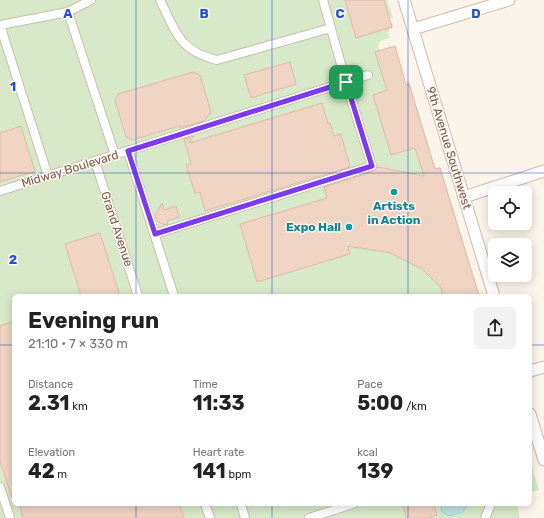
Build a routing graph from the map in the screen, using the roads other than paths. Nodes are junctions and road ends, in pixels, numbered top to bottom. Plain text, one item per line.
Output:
1 (91, 0) edge
2 (160, 0) edge
3 (323, 0) edge
4 (404, 0) edge
5 (509, 0) edge
6 (68, 12) junction
7 (0, 25) edge
8 (331, 28) junction
9 (413, 30) junction
10 (368, 75) dead end
11 (346, 82) junction
12 (128, 151) junction
13 (115, 155) junction
14 (95, 161) junction
15 (544, 171) edge
16 (48, 176) junction
17 (0, 191) edge
18 (464, 197) junction
19 (155, 234) junction
20 (137, 294) edge
21 (173, 294) edge
22 (493, 294) edge
23 (544, 367) edge
24 (532, 370) edge
25 (532, 421) edge
26 (544, 460) edge
27 (0, 487) edge
28 (206, 506) edge
29 (241, 506) edge
30 (347, 506) edge
31 (490, 506) edge
32 (10, 518) edge
33 (210, 518) edge
34 (245, 518) edge
35 (309, 518) edge
36 (485, 518) edge

1 - 6 street
2 - 8 street
3 - 8 street
4 - 9 street, 9th Avenue Southwest
5 - 9 street
6 - 7 street
6 - 13 street
7 - 16 street
8 - 11 street
9 - 18 street, 9th Avenue Southwest
10 - 11 street, Midway Boulevard
11 - 12 street, Midway Boulevard
11 - 19 street
12 - 13 street, Midway Boulevard
12 - 19 street
13 - 14 street, Midway Boulevard
14 - 16 street, Midway Boulevard
14 - 20 street, Grand Avenue
15 - 18 street
16 - 17 street, Midway Boulevard
18 - 22 street, 9th Avenue Southwest
19 - 21 street
23 - 24 street
25 - 26 street
27 - 32 street
28 - 33 street
29 - 34 street
30 - 35 street
31 - 36 street

